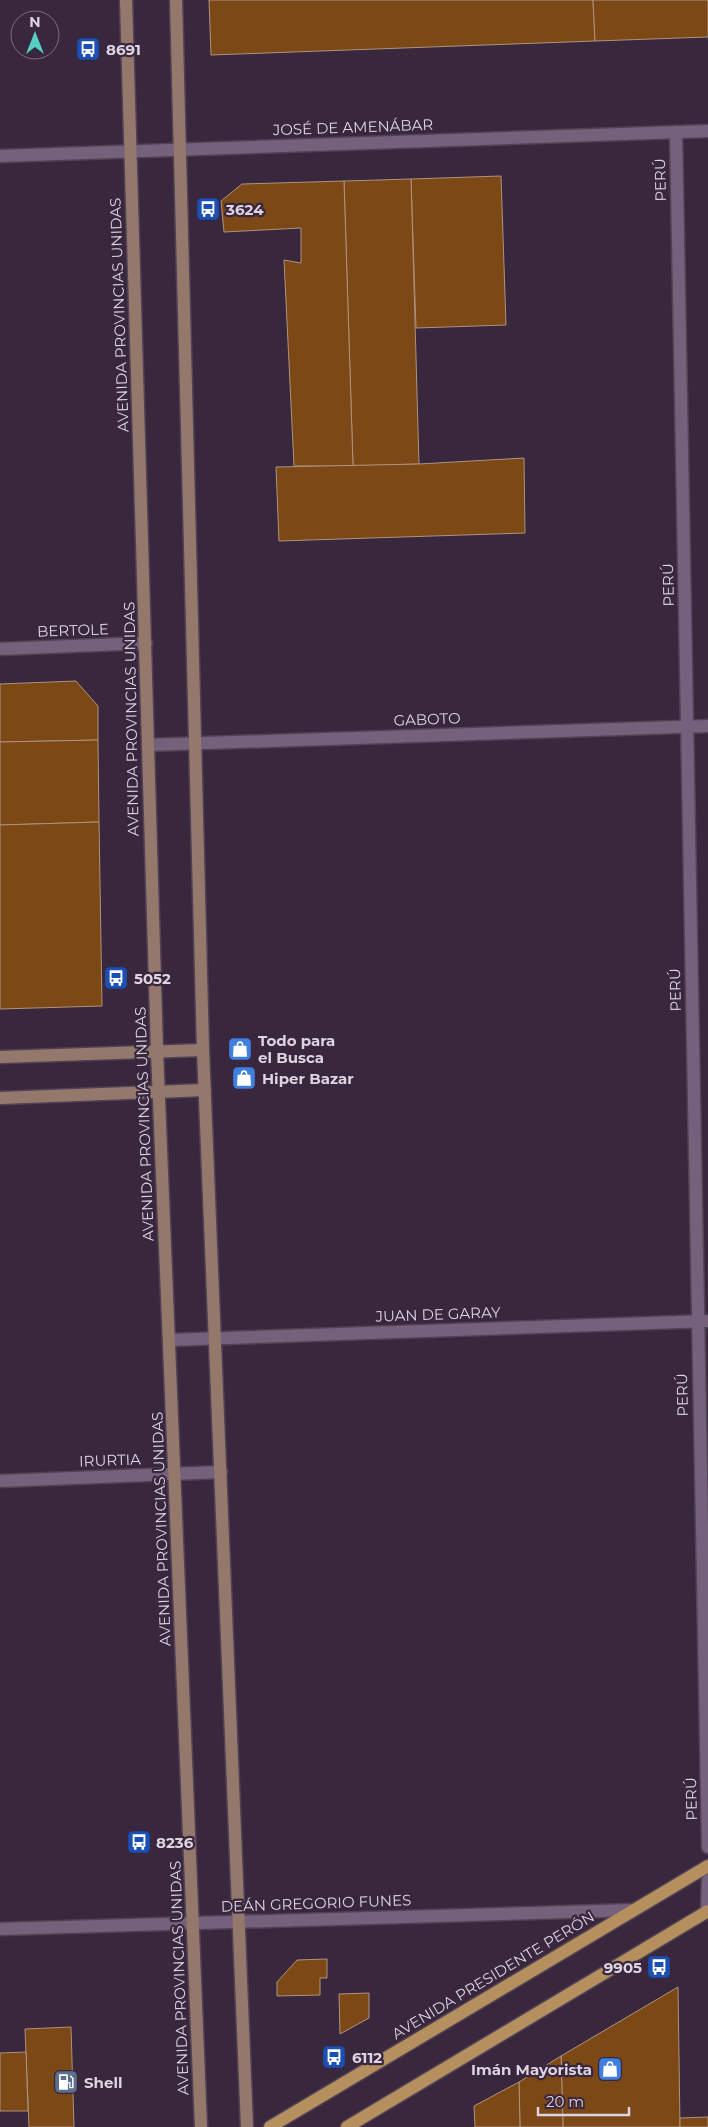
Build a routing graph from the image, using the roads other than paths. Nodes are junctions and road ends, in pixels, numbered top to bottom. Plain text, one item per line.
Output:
1 (126, 0) edge
2 (176, 0) edge
3 (708, 131) edge
4 (676, 132) junction
5 (180, 149) junction
6 (130, 151) junction
7 (0, 156) edge
8 (146, 643) junction
9 (0, 649) edge
10 (708, 726) edge
11 (687, 727) junction
12 (195, 743) junction
13 (148, 745) junction
14 (203, 1050) junction
15 (157, 1051) junction
16 (0, 1057) edge
17 (205, 1090) junction
18 (158, 1092) junction
19 (0, 1098) edge
20 (702, 1321) edge
21 (215, 1339) junction
22 (169, 1340) junction
23 (221, 1472) junction
24 (175, 1474) junction
25 (0, 1481) edge
26 (708, 1847) edge
27 (708, 1866) edge
28 (708, 1880) edge
29 (634, 1910) junction
30 (708, 1911) edge
31 (240, 1922) junction
32 (194, 1923) junction
33 (0, 1929) edge
34 (201, 2127) edge
35 (246, 2127) edge
36 (270, 2127) edge
37 (347, 2127) edge

1 - 6 main road, AVENIDA PROVINCIAS UNIDAS
2 - 5 main road
3 - 4 street, JOSÉ DE AMENÁBAR
4 - 5 street, JOSÉ DE AMENÁBAR
4 - 11 street, PERÚ
5 - 6 street, JOSÉ DE AMENÁBAR
5 - 12 main road
6 - 7 street, JOSÉ DE AMENÁBAR
6 - 8 main road, AVENIDA PROVINCIAS UNIDAS
8 - 9 street, BERTOLE
8 - 13 main road, AVENIDA PROVINCIAS UNIDAS
10 - 11 street, GABOTO
11 - 12 street, GABOTO
11 - 20 street, PERÚ
12 - 13 street, GABOTO
12 - 14 main road
13 - 15 main road, AVENIDA PROVINCIAS UNIDAS
14 - 15 main road
14 - 17 main road
15 - 16 main road
15 - 18 main road, AVENIDA PROVINCIAS UNIDAS
17 - 18 main road
17 - 21 main road
18 - 19 main road
18 - 22 main road, AVENIDA PROVINCIAS UNIDAS
20 - 21 street, JUAN DE GARAY
20 - 26 street, PERÚ
21 - 22 street, JUAN DE GARAY
21 - 23 main road
22 - 24 main road, AVENIDA PROVINCIAS UNIDAS
23 - 24 street, IRURTIA
23 - 31 main road
24 - 25 street, IRURTIA
24 - 32 main road, AVENIDA PROVINCIAS UNIDAS
27 - 29 main road, AVENIDA PRESIDENTE PERÓN
28 - 30 street
29 - 31 street, DEÁN GREGORIO FUNES
29 - 36 main road, AVENIDA PRESIDENTE PERÓN
30 - 37 main road
31 - 32 street, DEÁN GREGORIO FUNES
31 - 35 main road
32 - 33 street, DEÁN GREGORIO FUNES
32 - 34 main road, AVENIDA PROVINCIAS UNIDAS

